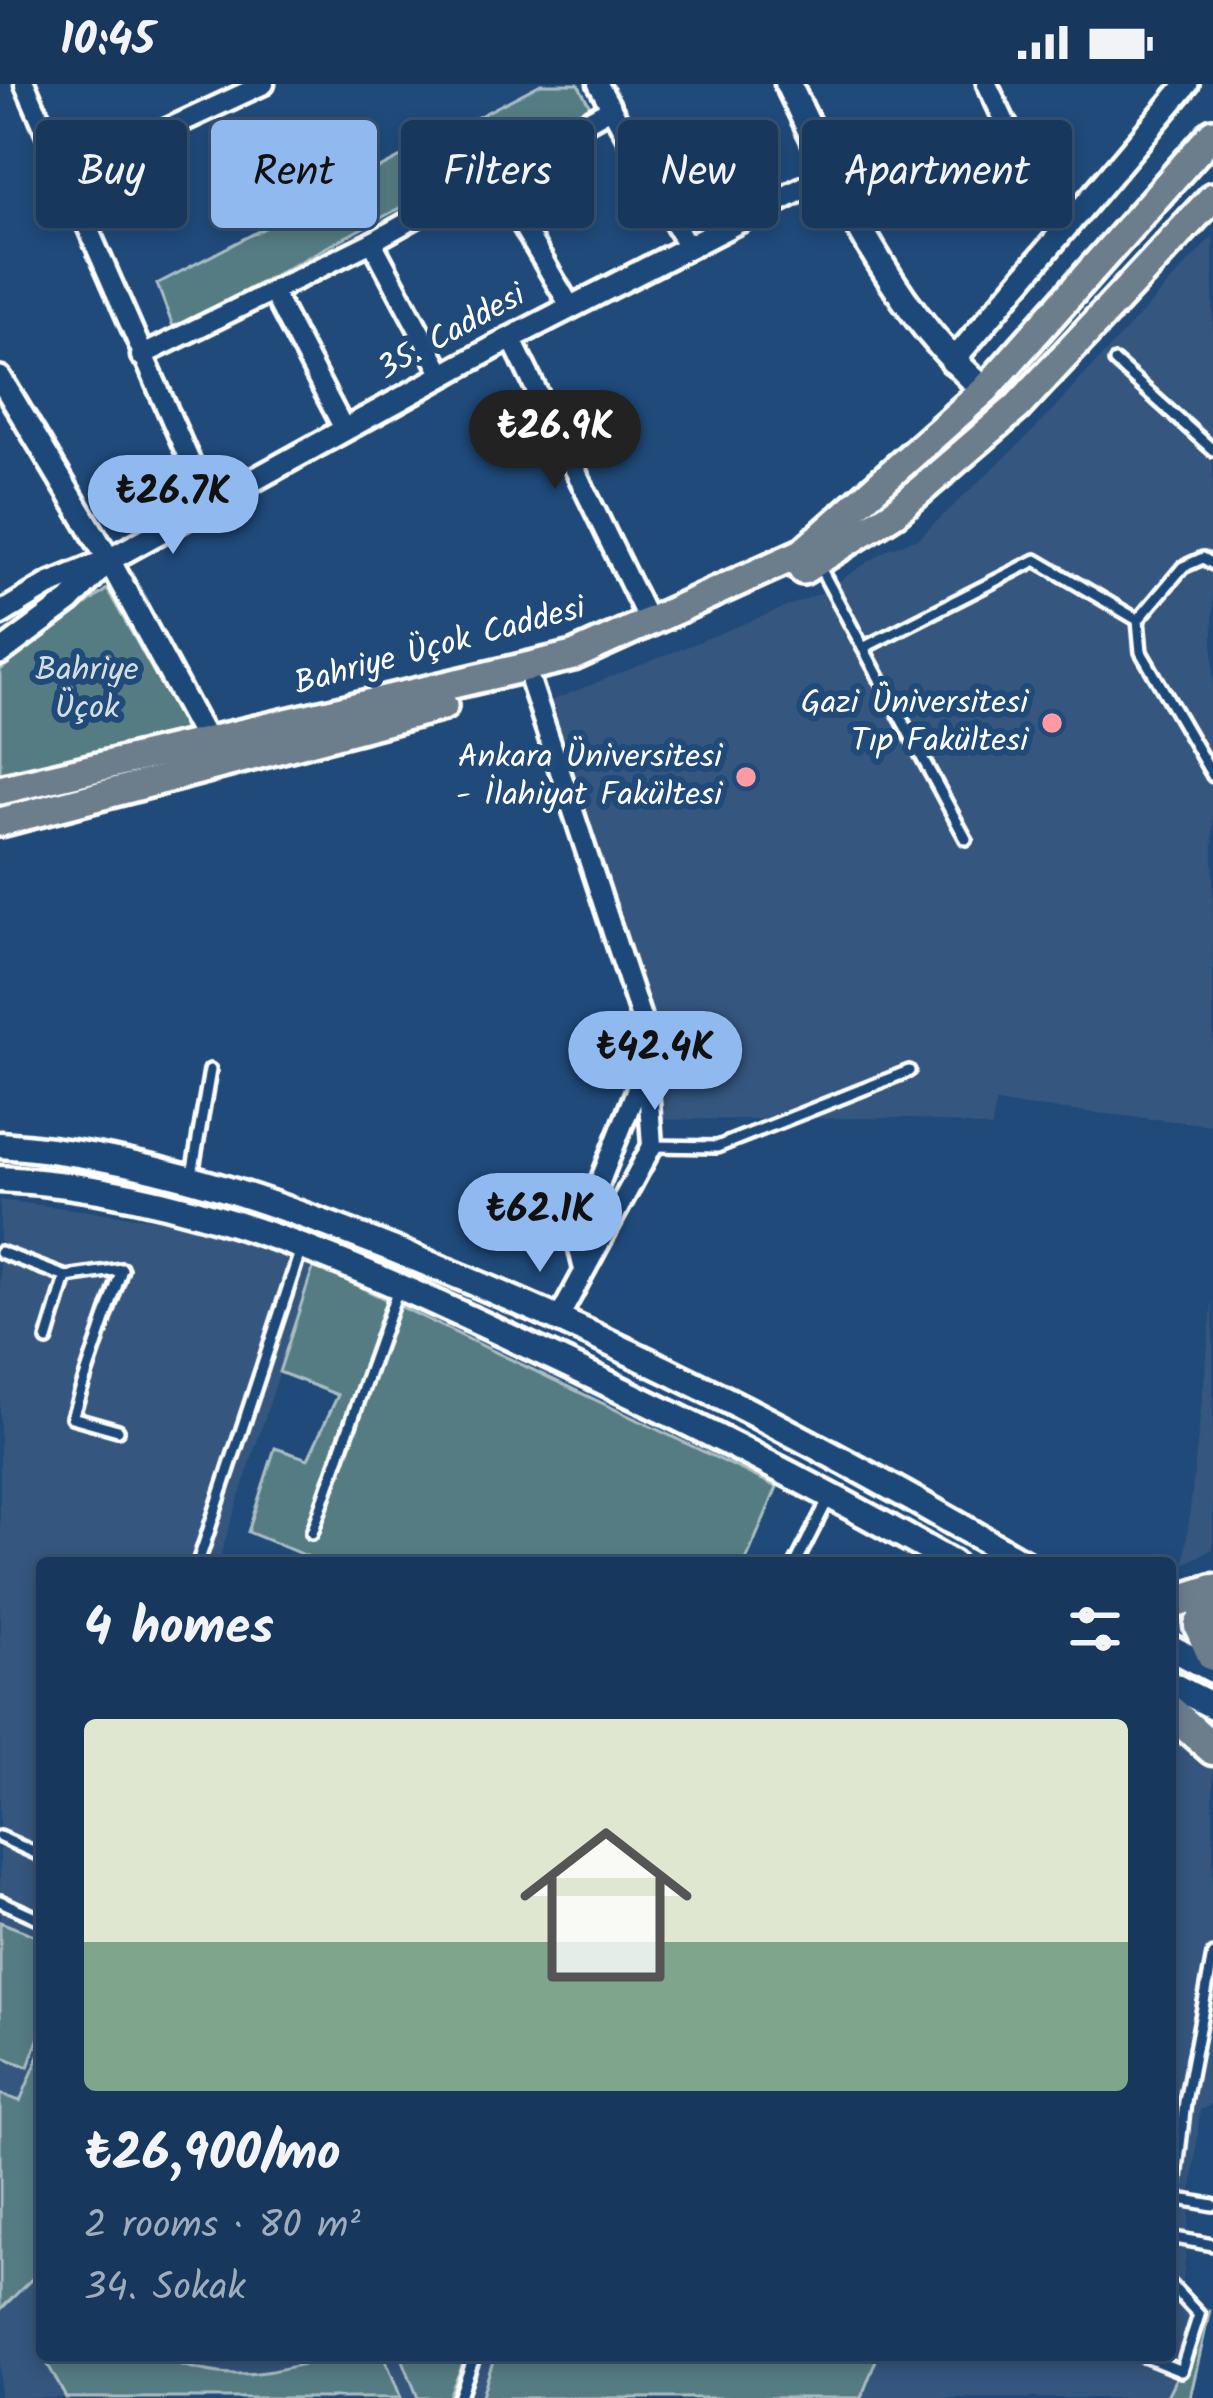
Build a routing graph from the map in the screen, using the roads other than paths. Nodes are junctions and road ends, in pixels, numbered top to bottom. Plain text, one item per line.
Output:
1 (25, 84) edge
2 (264, 84) edge
3 (598, 84) edge
4 (788, 84) edge
5 (987, 84) edge
6 (1187, 84) edge
7 (611, 108) junction
8 (41, 120) edge
9 (187, 120) edge
10 (589, 120) edge
11 (805, 120) edge
12 (1004, 120) edge
13 (1213, 133) edge
14 (802, 188) edge
15 (1213, 196) edge
16 (1072, 218) edge
17 (401, 226) edge
18 (88, 228) edge
19 (524, 228) edge
20 (863, 228) edge
21 (1063, 228) edge
22 (372, 242) junction
23 (687, 246) junction
24 (273, 292) junction
25 (570, 306) junction
26 (511, 338) junction
27 (141, 356) junction
28 (952, 362) junction
29 (1115, 362) dead end
30 (443, 375) junction
31 (0, 378) edge
32 (985, 390) junction
33 (1017, 406) junction
34 (344, 429) junction
35 (1213, 450) edge
36 (209, 505) junction
37 (1213, 545) edge
38 (109, 560) junction
39 (817, 561) junction
40 (1208, 561) edge
41 (0, 614) edge
42 (1138, 620) junction
43 (649, 622) junction
44 (863, 648) junction
45 (0, 653) edge
46 (530, 683) junction
47 (208, 744) junction
48 (1197, 745) junction
49 (1213, 749) edge
50 (1213, 776) edge
51 (0, 790) edge
52 (0, 822) edge
53 (966, 839) dead end
54 (646, 1064) junction
55 (209, 1070) dead end
56 (909, 1071) dead end
57 (614, 1141) junction
58 (0, 1145) edge
59 (652, 1146) junction
60 (192, 1175) junction
61 (0, 1179) edge
62 (302, 1246) junction
63 (0, 1252) edge
64 (583, 1266) junction
65 (66, 1277) junction
66 (400, 1285) junction
67 (560, 1316) junction
68 (47, 1340) dead end
69 (118, 1430) dead end
70 (831, 1494) junction
71 (312, 1533) dead end
72 (200, 1557) edge
73 (799, 1557) edge
74 (941, 1557) edge
75 (1014, 1557) edge
76 (1213, 1590) edge
77 (1176, 1602) edge
78 (1213, 1604) edge
79 (1176, 1649) edge
80 (1213, 1655) edge
81 (1213, 1670) edge
82 (1176, 1687) edge
83 (1213, 1706) edge
84 (1176, 1716) edge
85 (1213, 1749) edge
86 (0, 1837) edge
87 (36, 1853) edge
88 (0, 1901) edge
89 (36, 1916) edge
90 (1211, 1955) edge
91 (1176, 2185) edge
92 (1176, 2198) edge
93 (1213, 2205) edge
94 (1176, 2236) edge
95 (1213, 2245) edge
96 (1176, 2291) edge
97 (474, 2361) edge
98 (1156, 2361) edge
99 (459, 2398) edge

1 - 8 street
2 - 9 street
3 - 7 street
4 - 11 main road
5 - 12 street
6 - 16 street
7 - 10 street
7 - 23 street
13 - 32 main road, Bahriye Üçok Caddesi
14 - 23 street, 35. Caddesi
15 - 33 main road, Bahriye Üçok Caddesi
17 - 22 street
18 - 27 street
19 - 25 street
20 - 28 main road
21 - 28 street
22 - 24 street
22 - 30 street
23 - 25 street, 35. Caddesi
24 - 27 street
24 - 34 street
25 - 26 street, 35. Caddesi
26 - 30 street, 35. Caddesi
26 - 43 street
27 - 36 street
28 - 32 main road
29 - 35 lane
30 - 34 street, 35. Caddesi
31 - 38 street
32 - 33 main road
32 - 43 main road, Bahriye Üçok Caddesi
33 - 39 main road, Bahriye Üçok Caddesi
34 - 36 street, 35. Caddesi
36 - 38 street, 35. Caddesi
37 - 40 lane
38 - 41 street
38 - 45 street
38 - 47 street
39 - 44 lane
39 - 46 main road, Bahriye Üçok Caddesi
40 - 42 lane
42 - 44 lane
42 - 48 lane
43 - 47 main road, Bahriye Üçok Caddesi
44 - 53 lane
46 - 52 main road, Bahriye Üçok Caddesi
46 - 54 street
47 - 51 main road, Bahriye Üçok Caddesi
48 - 49 lane
48 - 50 lane
54 - 57 street
54 - 59 street
55 - 60 lane
56 - 59 lane
57 - 59 street
57 - 64 street
58 - 60 main road
59 - 64 street
60 - 67 main road
61 - 62 main road
62 - 66 main road
62 - 72 lane
63 - 65 lane
64 - 67 street
65 - 68 lane
65 - 69 lane
66 - 70 main road
66 - 71 lane
67 - 75 main road
70 - 73 lane
70 - 74 main road
76 - 77 highway
78 - 80 highway
79 - 81 main road
82 - 83 main road
84 - 85 highway
86 - 87 lane
88 - 89 lane
90 - 91 lane
92 - 93 lane
94 - 95 lane
96 - 98 lane
97 - 99 lane

